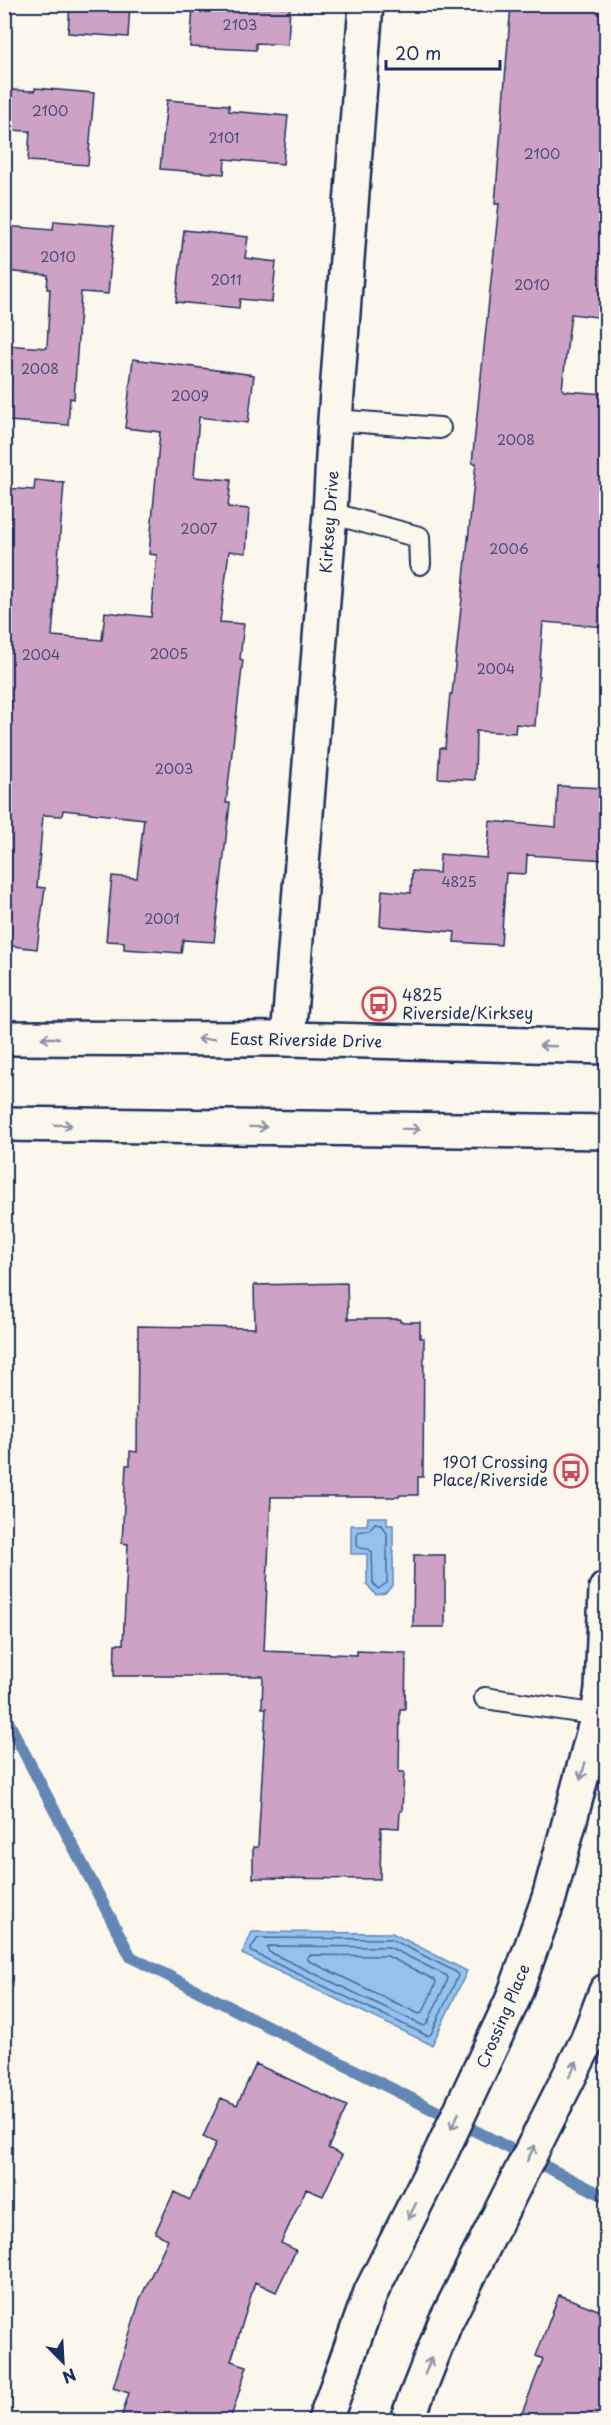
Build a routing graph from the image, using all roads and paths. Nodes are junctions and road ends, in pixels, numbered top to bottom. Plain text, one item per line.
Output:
1 (366, 4) edge
2 (335, 420) junction
3 (440, 428) dead end
4 (330, 513) junction
5 (420, 564) dead end
6 (4, 1038) edge
7 (288, 1039) junction
8 (606, 1047) edge
9 (4, 1124) edge
10 (606, 1132) edge
11 (606, 1589) edge
12 (485, 1698) dead end
13 (602, 1716) edge
14 (606, 1991) edge
15 (325, 2421) edge
16 (407, 2421) edge

1 - 2 street, Kirksey Drive
2 - 3 lane
2 - 4 street, Kirksey Drive
4 - 5 lane
4 - 7 street, Kirksey Drive
7 -> 6 street, East Riverside Drive
8 -> 7 street, East Riverside Drive
9 -> 10 street
11 - 13 street, Crossing Place
12 - 13 lane
13 -> 15 street, Crossing Place
16 -> 14 street

